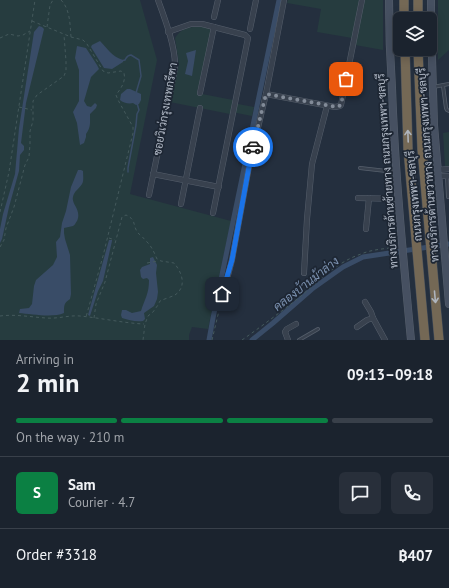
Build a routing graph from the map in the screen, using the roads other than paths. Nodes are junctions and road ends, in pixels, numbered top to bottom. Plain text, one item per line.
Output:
1 (158, 0) edge
2 (218, 0) edge
3 (256, 0) edge
4 (284, 0) edge
5 (362, 0) edge
6 (389, 0) edge
7 (404, 0) edge
8 (418, 0) edge
9 (431, 0) edge
10 (404, 12) edge
11 (418, 12) edge
12 (214, 17) dead end
13 (214, 27) junction
14 (250, 30) dead end
15 (168, 32) junction
16 (405, 56) edge
17 (418, 56) edge
18 (449, 84) edge
19 (444, 86) junction
20 (433, 87) junction
21 (200, 93) dead end
22 (266, 94) junction
23 (327, 106) junction
24 (200, 108) dead end
25 (449, 111) edge
26 (360, 168) dead end
27 (449, 169) edge
28 (396, 172) junction
29 (438, 173) junction
30 (153, 174) junction
31 (448, 176) edge
32 (186, 180) junction
33 (219, 187) junction
34 (149, 196) dead end
35 (448, 197) edge
36 (358, 198) dead end
37 (370, 198) junction
38 (398, 199) junction
39 (181, 204) dead end
40 (213, 213) dead end
41 (366, 229) dead end
42 (304, 273) dead end
43 (222, 294) road end
44 (365, 302) dead end
45 (449, 304) edge
46 (373, 318) junction
47 (296, 324) dead end
48 (357, 327) dead end
49 (318, 329) dead end
50 (288, 340) edge
51 (299, 340) edge
52 (384, 340) edge
53 (411, 340) edge
54 (424, 340) edge
55 (439, 340) edge

1 - 15 street, ซอยวิเว่กรุงเทพกรีฑา
2 - 12 street
3 - 14 street
4 - 22 street
5 - 23 street
6 - 28 main road, ทางบริการด้านซ้ายทาง ถนนกรุงเทพฯ-ชลบุรี
7 - 10 highway
8 - 11 highway
9 - 20 main road, ทางบริการด้านขวาทาง ถนนกรุงเทพฯ-ชลบุรี
13 - 15 street
13 - 21 street
13 - 33 street
15 - 30 street, ซอยวิเว่กรุงเทพกรีฑา
54 -> 16 highway, ถนนกรุงเทพฯ-ชลบุรี
17 -> 55 highway, ถนนกรุงเทพฯ-ชลบุรี
18 - 19 lane
19 - 20 lane
19 - 25 lane
20 - 29 main road, ทางบริการด้านขวาทาง ถนนกรุงเทพฯ-ชลบุรี
22 - 23 street
22 - 43 street
23 - 42 street
24 - 32 street
26 - 28 lane
27 - 29 street
28 - 38 main road, ทางบริการด้านซ้ายทาง ถนนกรุงเทพฯ-ชลบุรี
29 - 31 street
29 - 45 main road, ทางบริการด้านขวาทาง ถนนกรุงเทพฯ-ชลบุรี
30 - 32 street
30 - 34 street, ซอยวิเว่กรุงเทพกรีฑา
31 - 35 lane
32 - 33 street
32 - 39 street
33 - 40 street
36 - 37 street
37 - 38 street
37 - 41 street
38 - 53 main road, ทางบริการด้านซ้ายทาง ถนนกรุงเทพฯ-ชลบุรี
44 - 46 street
46 - 48 street
46 - 52 street
47 - 50 street
49 - 51 lane

